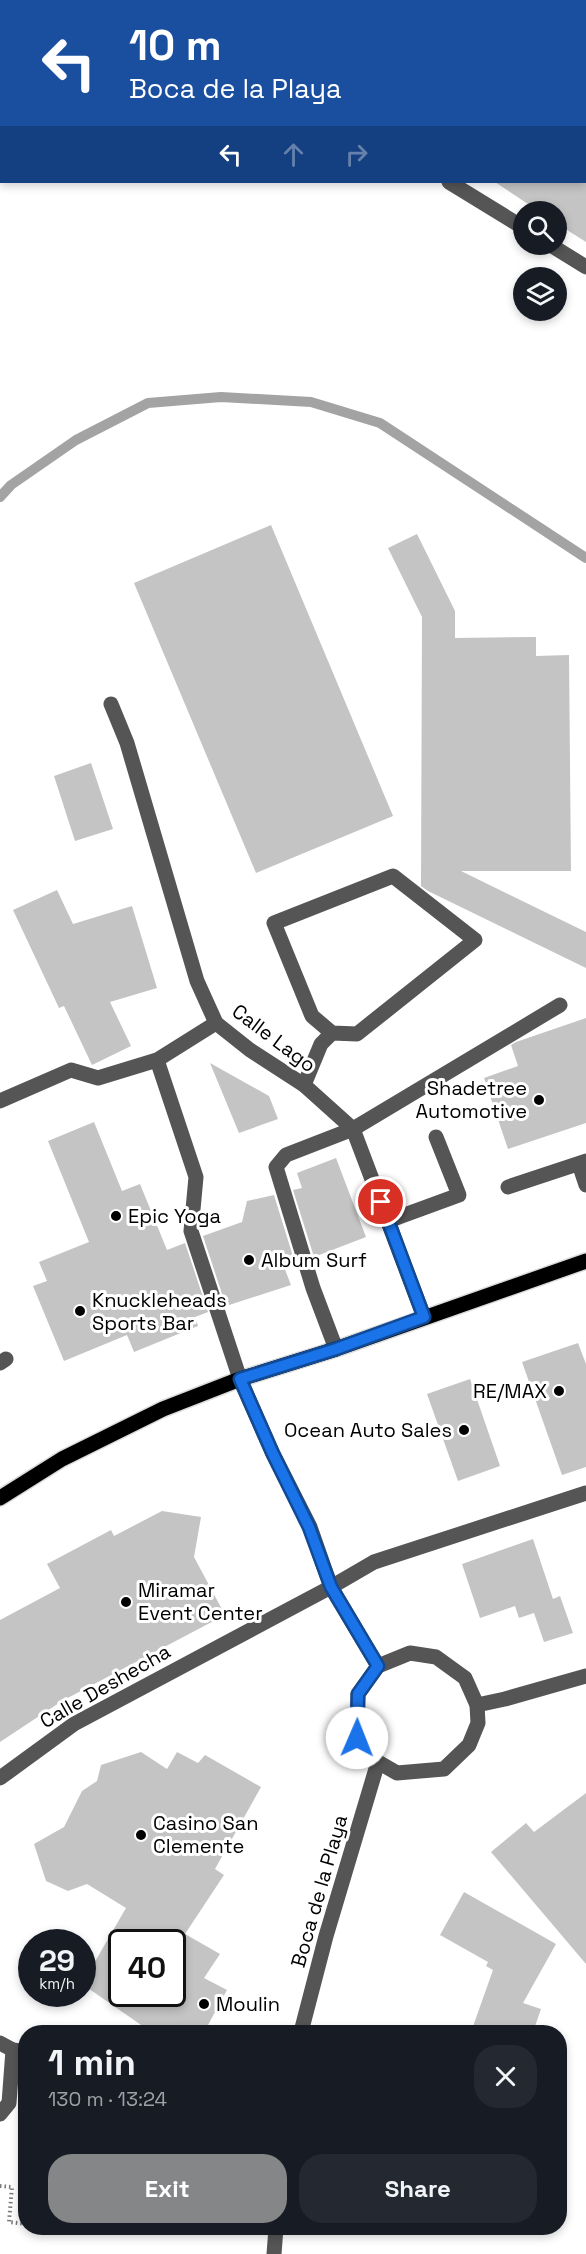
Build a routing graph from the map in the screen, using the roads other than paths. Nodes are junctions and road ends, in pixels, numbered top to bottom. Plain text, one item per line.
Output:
1 (451, 183) edge
2 (513, 221) edge
3 (567, 255) edge
4 (586, 267) edge
5 (111, 704) dead end
6 (560, 1005) dead end
7 (216, 1023) junction
8 (332, 1033) junction
9 (157, 1060) junction
10 (304, 1085) junction
11 (0, 1101) edge
12 (353, 1129) junction
13 (436, 1137) dead end
14 (583, 1163) edge
15 (586, 1185) edge
16 (508, 1187) dead end
17 (388, 1221) junction
18 (586, 1261) edge
19 (424, 1317) junction
20 (336, 1349) junction
21 (240, 1379) junction
22 (586, 1493) edge
23 (0, 1498) edge
24 (331, 1587) junction
25 (378, 1666) junction
26 (586, 1676) edge
27 (477, 1705) junction
28 (378, 1762) junction
29 (0, 1778) edge
30 (303, 2025) edge
31 (13, 2049) edge
32 (0, 2114) edge
33 (275, 2235) edge
34 (274, 2254) edge

1 - 2 street
3 - 4 street
5 - 7 street, Calle Lago
6 - 12 street
7 - 9 street
7 - 10 street, Calle Lago
8 - 8 street
8 - 10 street
9 - 11 street
9 - 21 street
10 - 12 street, Calle Lago
12 - 17 street, Calle Lago
12 - 20 street
13 - 17 street
14 - 15 street
14 - 16 street
17 - 19 street, Calle Lago
18 - 19 main road
19 - 20 main road
20 - 21 main road
21 - 23 main road
21 - 24 street
22 - 24 street, Calle Deshecha
24 - 25 street
24 - 29 street, Calle Deshecha
25 - 27 street
25 - 28 street
26 - 27 street
27 - 28 street
28 - 30 street, Boca de la Playa
31 - 32 street
33 - 34 street

